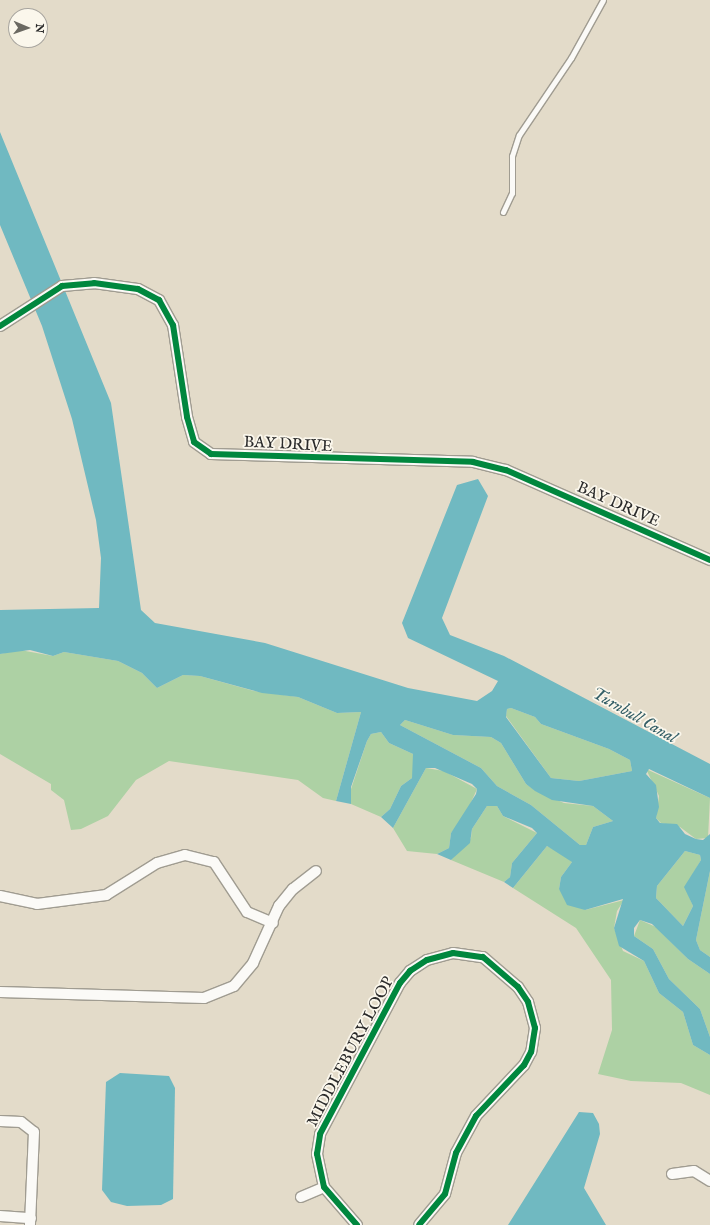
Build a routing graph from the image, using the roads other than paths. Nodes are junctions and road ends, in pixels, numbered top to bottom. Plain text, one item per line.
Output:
1 (603, 0) edge
2 (503, 212) dead end
3 (0, 326) edge
4 (710, 560) edge
5 (316, 871) dead end
6 (0, 896) edge
7 (273, 923) junction
8 (0, 992) edge
9 (0, 1121) edge
10 (672, 1174) dead end
11 (710, 1181) edge
12 (324, 1187) junction
13 (301, 1197) dead end
14 (0, 1216) edge
15 (31, 1222) edge
16 (357, 1225) edge
17 (419, 1225) edge

1 - 2 lane
3 - 4 street, BAY DRIVE
5 - 7 street
6 - 7 street
7 - 8 street
9 - 15 street
10 - 11 street
12 - 13 street
12 - 16 street, MIDDLEBURY LOOP
12 - 17 street, MIDDLEBURY LOOP
14 - 15 street

